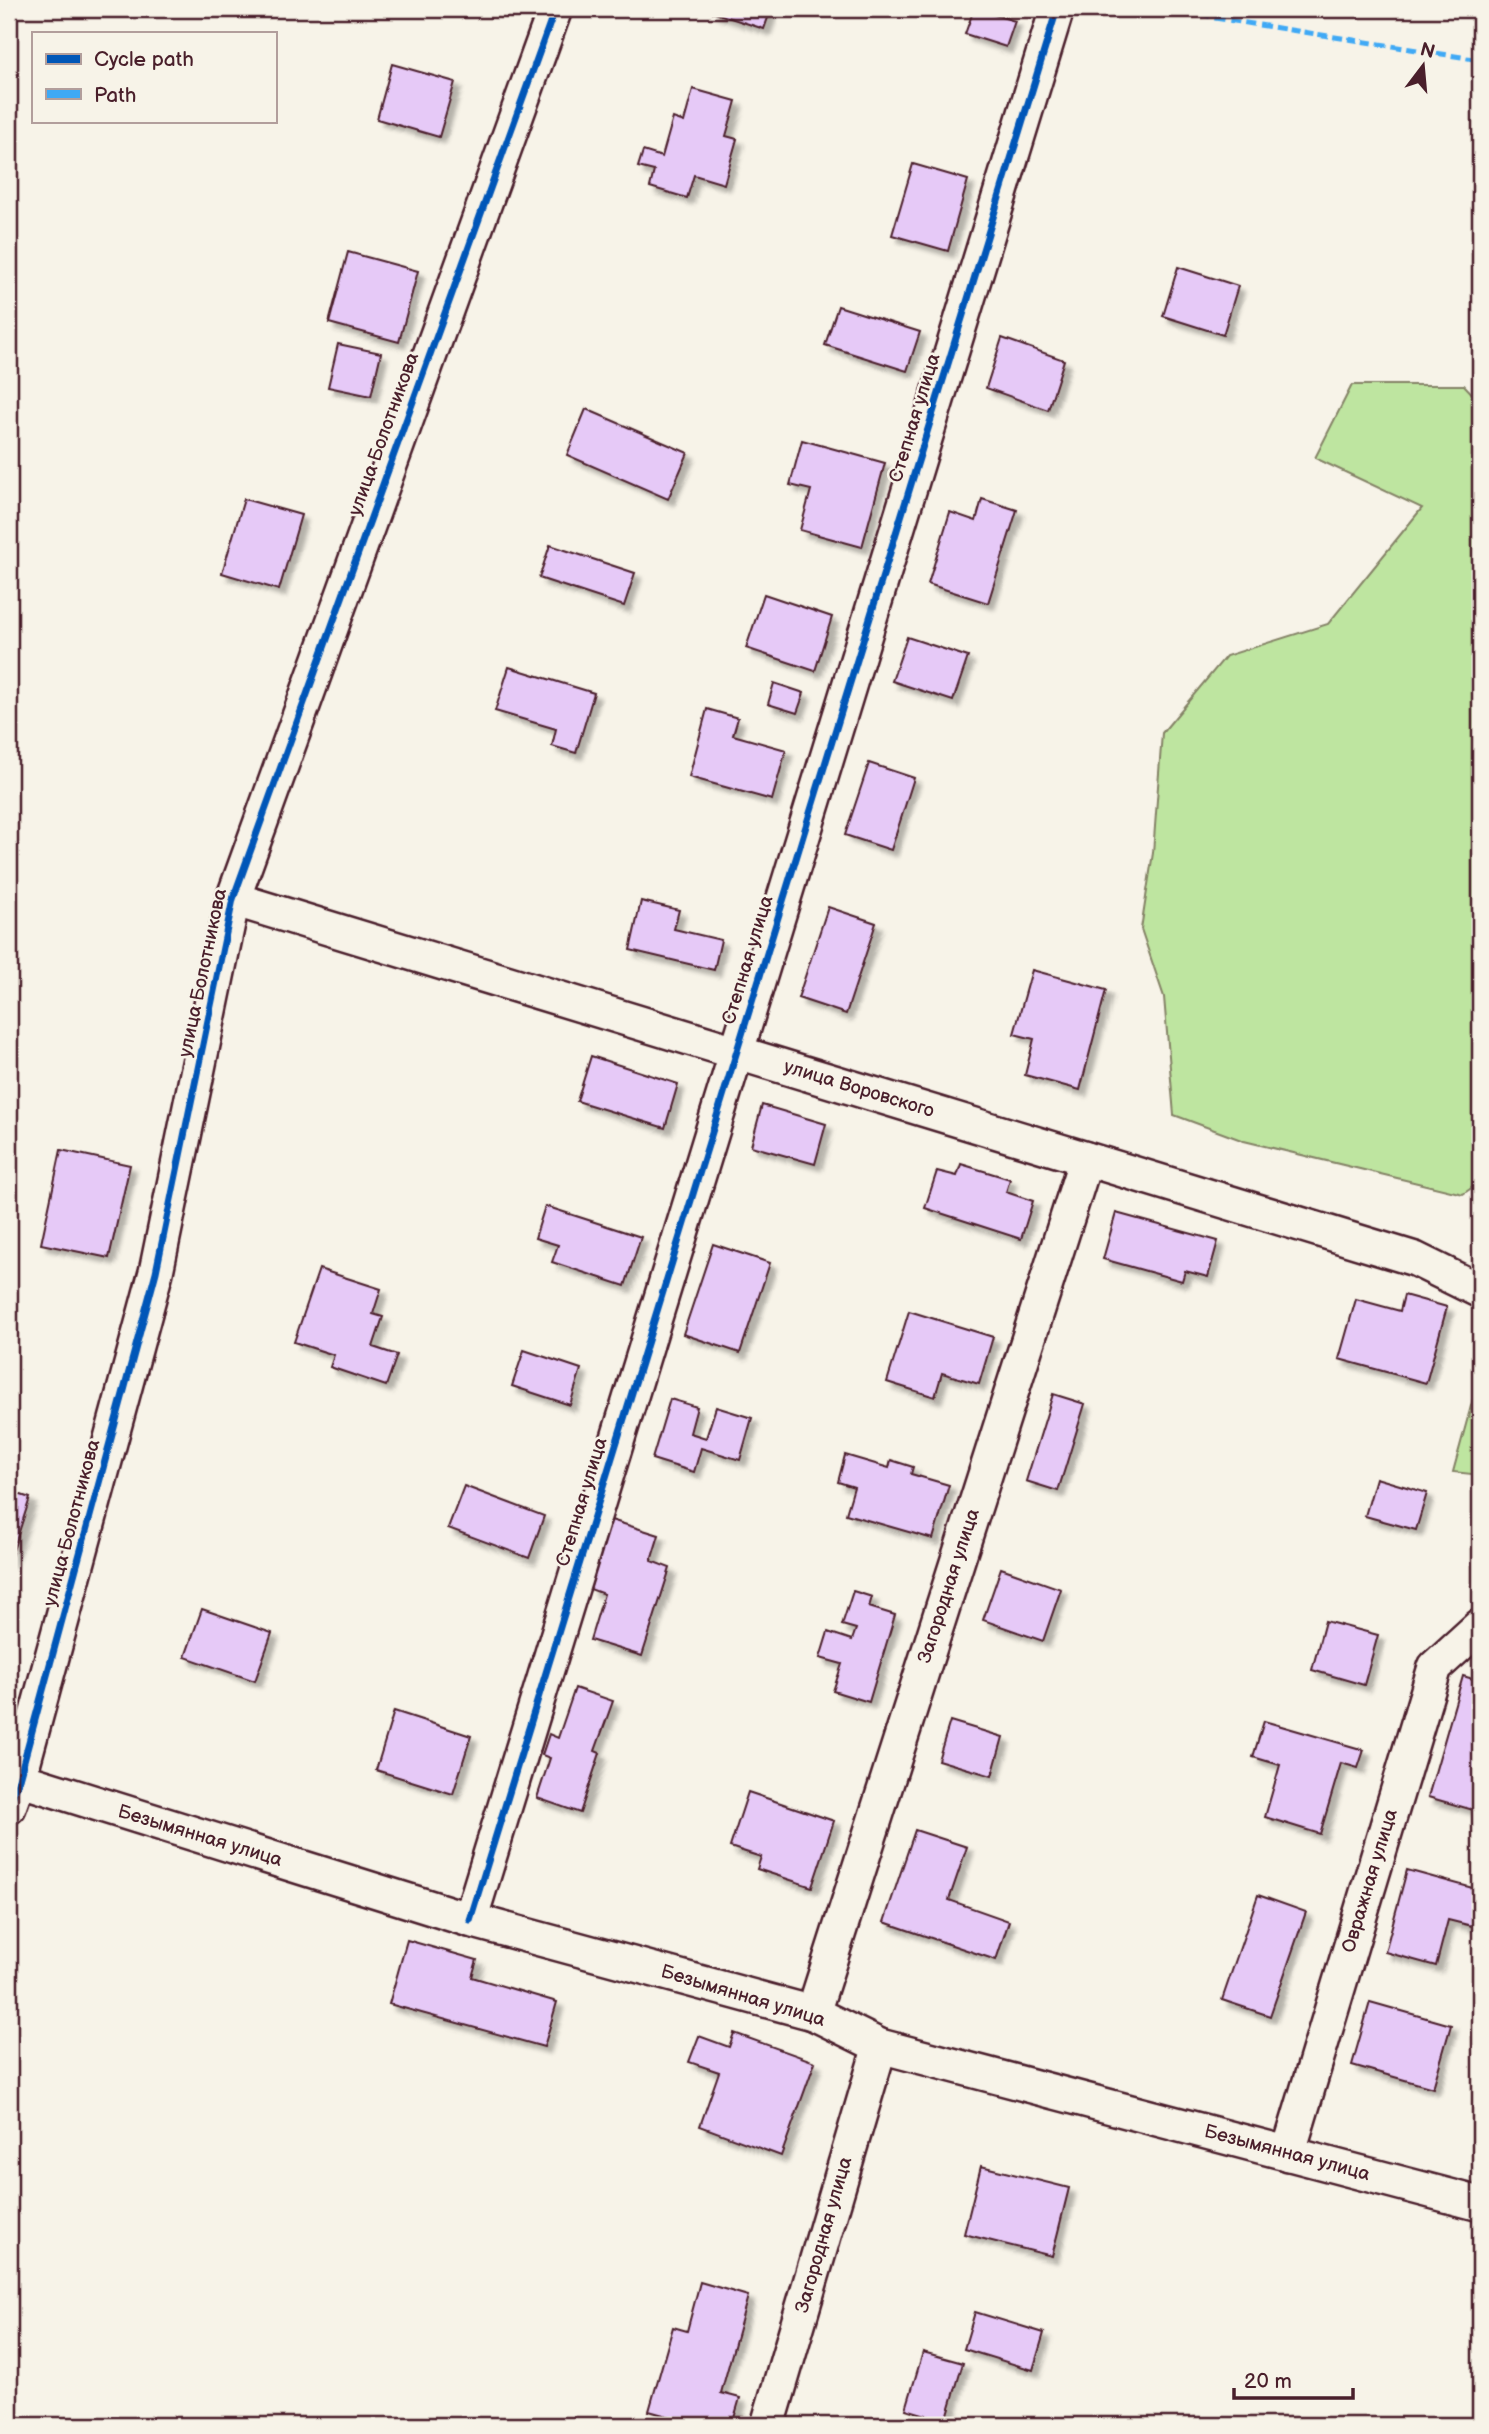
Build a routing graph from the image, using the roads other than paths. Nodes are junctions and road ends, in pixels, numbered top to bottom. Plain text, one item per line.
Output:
1 (555, 9) edge
2 (1057, 9) edge
3 (233, 899) junction
4 (736, 1052) junction
5 (1086, 1159) junction
6 (1480, 1291) edge
7 (1480, 1626) edge
8 (12, 1787) edge
9 (470, 1920) junction
10 (813, 2013) junction
11 (880, 2046) junction
12 (1288, 2154) junction
13 (1480, 2204) edge
14 (768, 2425) edge

1 - 3 street, улица Болотникова
2 - 4 street, Степная улица
3 - 4 street, улица Воровского
3 - 8 street, улица Болотникова
4 - 5 street, улица Воровского
4 - 9 street, Степная улица
5 - 6 street, улица Воровского
5 - 10 street, Загородная улица
7 - 12 street, Овражная улица
8 - 9 street, Безымянная улица
9 - 10 street, Безымянная улица
10 - 11 street, Безымянная улица
11 - 12 street, Безымянная улица
11 - 14 street, Загородная улица
12 - 13 street, Безымянная улица

